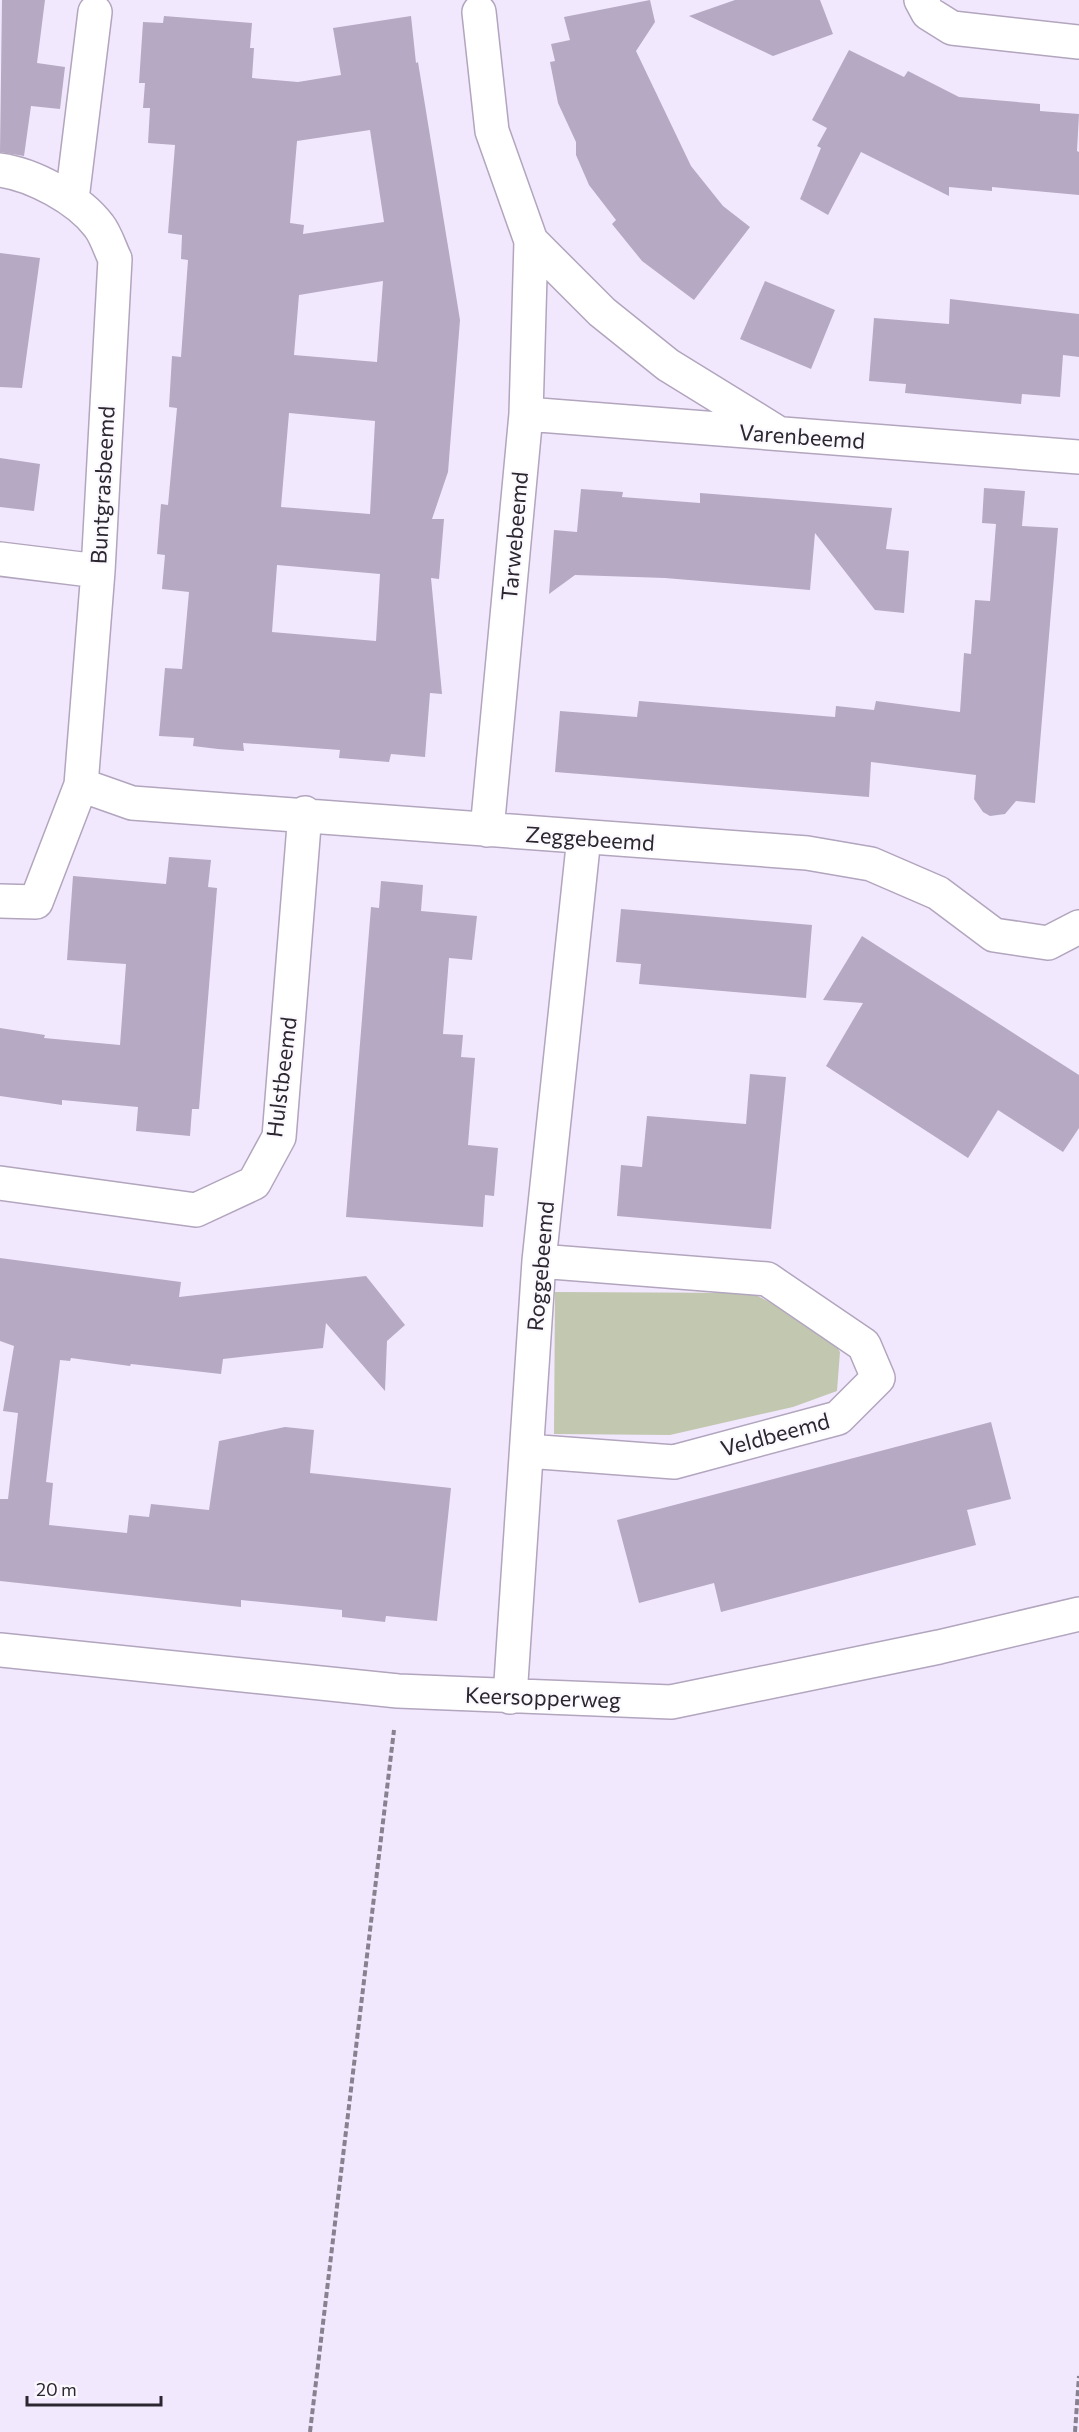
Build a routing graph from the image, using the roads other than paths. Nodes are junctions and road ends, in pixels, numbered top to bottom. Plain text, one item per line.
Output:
1 (921, 0) edge
2 (95, 12) dead end
3 (478, 12) dead end
4 (1079, 42) edge
5 (0, 170) edge
6 (72, 199) junction
7 (531, 241) junction
8 (526, 414) junction
9 (779, 434) junction
10 (1079, 457) edge
11 (0, 559) edge
12 (98, 571) junction
13 (81, 785) junction
14 (305, 813) junction
15 (487, 830) junction
16 (584, 837) junction
17 (0, 901) edge
18 (1079, 927) edge
19 (0, 1183) edge
20 (539, 1261) junction
21 (527, 1451) junction
22 (1079, 1614) edge
23 (0, 1650) edge
24 (510, 1697) junction

1 - 4 street
2 - 6 street
3 - 7 street, Tarwebeemd
5 - 6 street, Buntgrasbeemd
6 - 12 street, Buntgrasbeemd
7 - 8 street, Tarwebeemd
7 - 9 street, Tarwebeemd
8 - 9 street, Varenbeemd
8 - 15 street, Tarwebeemd
9 - 10 street, Varenbeemd
11 - 12 street
12 - 13 street, Buntgrasbeemd
13 - 14 street, Zeggebeemd
13 - 17 street, Buntgrasbeemd
14 - 15 street, Zeggebeemd
14 - 19 street, Hulstbeemd
15 - 16 street, Zeggebeemd
16 - 18 street, Zeggebeemd
16 - 20 street, Roggebeemd
20 - 21 street, Roggebeemd
20 - 21 street, Veldbeemd
21 - 24 street, Roggebeemd
22 - 24 street, Keersopperweg
23 - 24 street, Keersopperweg

